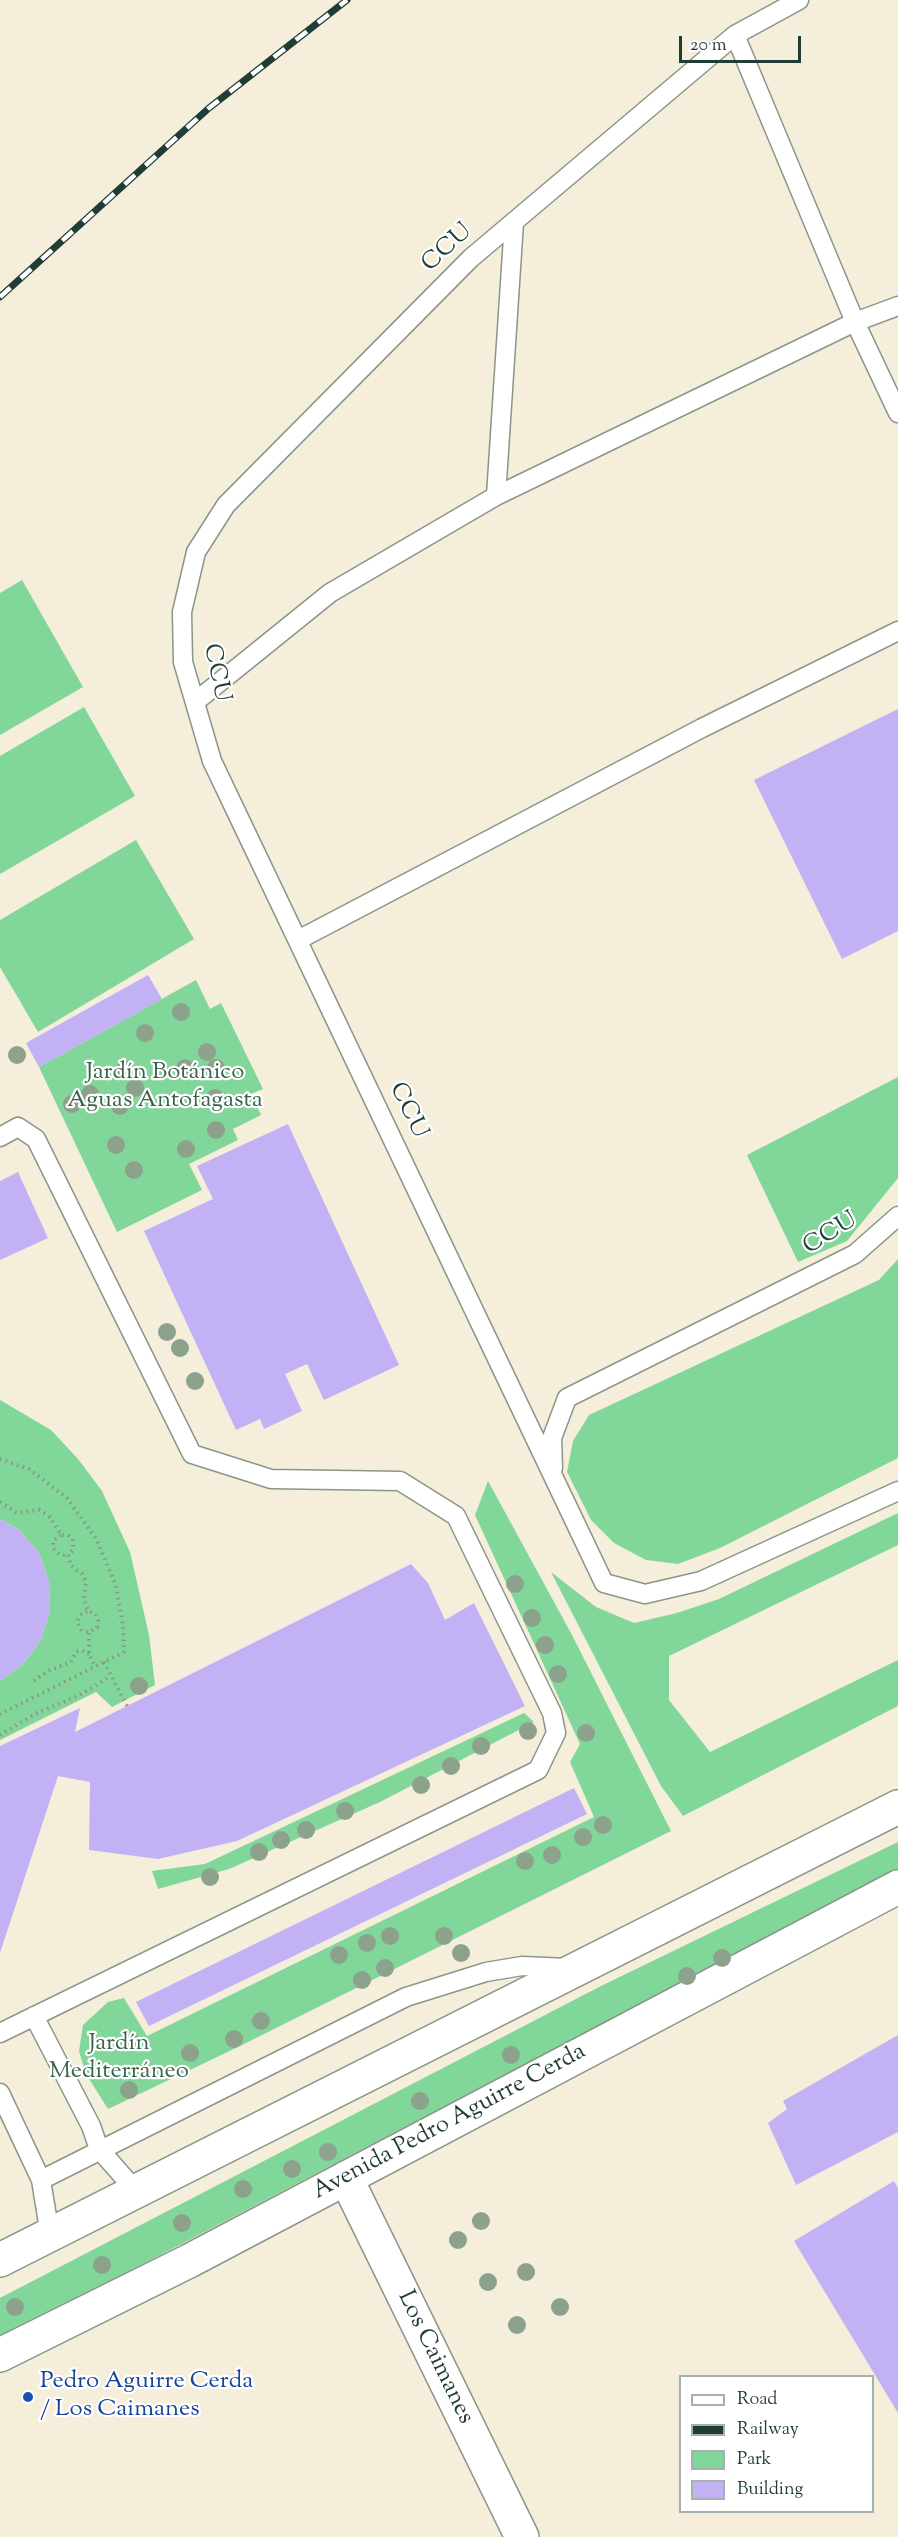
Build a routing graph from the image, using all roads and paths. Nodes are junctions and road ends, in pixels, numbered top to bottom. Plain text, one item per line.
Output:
1 (799, 0) edge
2 (735, 35) junction
3 (514, 222) junction
4 (898, 306) edge
5 (855, 322) junction
6 (898, 413) edge
7 (496, 496) junction
8 (898, 631) edge
9 (195, 702) junction
10 (298, 940) junction
11 (2, 1132) edge
12 (898, 1216) edge
13 (0, 1459) edge
14 (554, 1475) junction
15 (898, 1491) edge
16 (0, 1502) edge
17 (61, 1535) junction
18 (68, 1555) junction
19 (88, 1611) junction
20 (89, 1632) junction
21 (89, 1654) junction
22 (105, 1662) junction
23 (95, 1667) junction
24 (111, 1676) junction
25 (34, 1681) dead end
26 (127, 1706) dead end
27 (0, 1714) edge
28 (0, 1735) edge
29 (898, 1807) edge
30 (898, 1887) edge
31 (577, 1969) junction
32 (34, 2016) junction
33 (0, 2033) edge
34 (0, 2093) edge
35 (99, 2149) junction
36 (346, 2178) junction
37 (42, 2180) junction
38 (136, 2191) junction
39 (50, 2235) junction
40 (0, 2260) edge
41 (0, 2355) edge
42 (522, 2537) edge

1 - 2 lane, CCU
2 - 3 lane, CCU
2 - 5 lane
3 - 7 lane
3 - 9 lane, CCU
4 - 5 lane
5 - 6 lane
5 - 7 lane
7 - 9 lane
8 - 10 lane
9 - 10 lane, CCU
10 - 14 lane, CCU
11 - 32 lane
12 - 14 lane, CCU
13 - 22 path
14 - 15 lane, CCU
16 - 17 path
17 - 18 path
17 - 18 path
18 - 19 path
19 - 20 path
19 - 20 path
20 - 21 path
21 - 23 path
21 - 25 path
22 - 23 path
22 - 24 path
23 - 27 path
24 - 26 path
24 - 28 path
29 - 31 main road
30 - 36 main road, Avenida Pedro Aguirre Cerda
31 - 35 lane
31 - 38 main road
32 - 33 lane
32 - 35 lane
34 - 37 lane
35 - 37 lane
35 - 38 lane
36 - 41 main road, Avenida Pedro Aguirre Cerda
36 - 42 main road, Los Caimanes
37 - 39 lane
38 - 39 main road
39 - 40 main road

